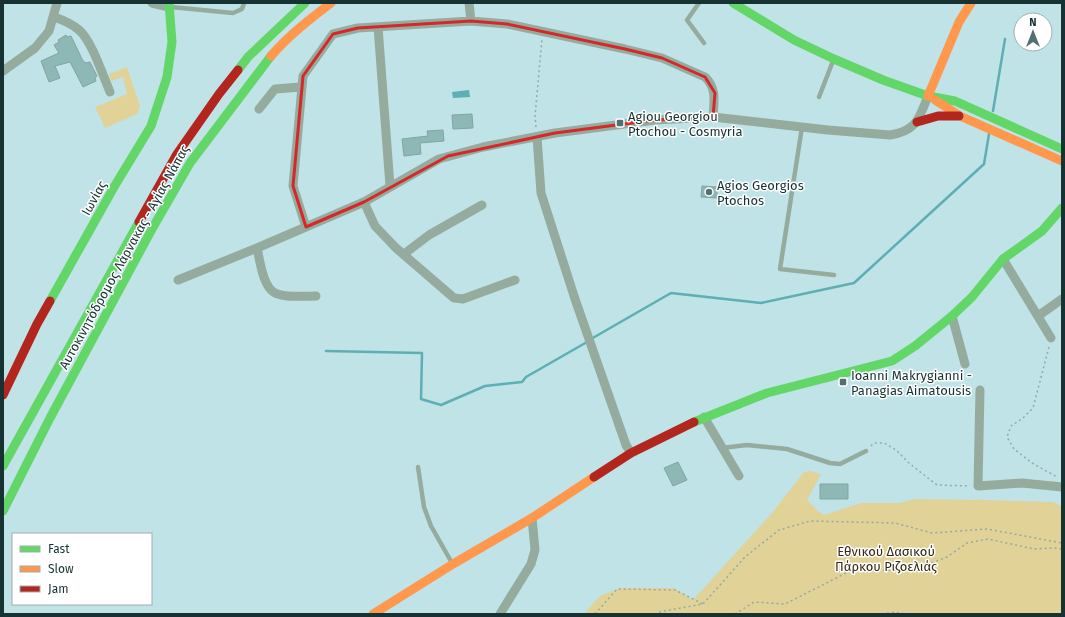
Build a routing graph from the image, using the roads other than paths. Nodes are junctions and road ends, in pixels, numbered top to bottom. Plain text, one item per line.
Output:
1 (57, 3) edge
2 (152, 3) edge
3 (244, 3) edge
4 (296, 3) edge
5 (305, 3) edge
6 (469, 3) edge
7 (699, 3) edge
8 (733, 3) edge
9 (971, 3) edge
10 (169, 5) edge
11 (335, 5) edge
12 (54, 17) junction
13 (471, 21) junction
14 (378, 27) junction
15 (704, 43) dead end
16 (248, 57) junction
17 (834, 59) junction
18 (3, 70) edge
19 (302, 87) junction
20 (110, 92) dead end
21 (928, 96) junction
22 (819, 97) dead end
23 (259, 109) dead end
24 (960, 116) junction
25 (713, 117) junction
26 (917, 122) junction
27 (802, 127) junction
28 (537, 137) junction
29 (1062, 149) edge
30 (1062, 161) edge
31 (390, 186) junction
32 (364, 202) junction
33 (1062, 203) edge
34 (482, 205) dead end
35 (1060, 210) edge
36 (306, 227) junction
37 (257, 248) junction
38 (404, 254) junction
39 (1003, 259) junction
40 (834, 274) dead end
41 (178, 280) dead end
42 (515, 280) dead end
43 (316, 296) dead end
44 (1062, 299) edge
45 (952, 316) junction
46 (1038, 316) junction
47 (1051, 338) road end
48 (965, 364) dead end
49 (980, 390) dead end
50 (3, 395) edge
51 (704, 417) junction
52 (722, 448) junction
53 (866, 451) road end
54 (631, 453) junction
55 (3, 466) edge
56 (418, 467) dead end
57 (739, 476) dead end
58 (1061, 484) edge
59 (3, 511) edge
60 (532, 518) junction
61 (452, 564) junction
62 (373, 614) edge
63 (500, 614) edge

1 - 12 street
2 - 10 street
3 - 10 lane
4 - 16 main road
5 - 16 main road, Αυτοκινητόδρομος Λάρνακας - Αγίας Νάπας
6 - 13 street
7 - 15 lane
8 - 17 main road
9 - 21 main road
10 - 50 main road, Ιωνίας
11 - 59 main road, Αυτοκινητόδρομος Λάρνακας - Αγίας Νάπας
12 - 18 street
12 - 20 street
13 - 14 street
13 - 25 street
14 - 19 street
14 - 31 street
16 - 55 main road, Αυτοκινητόδρομος Λάρνακας - Αγίας Νάπας
17 - 21 main road
17 - 22 lane
19 - 23 street
19 - 36 street
21 - 24 main road
21 - 26 street
21 - 29 main road
24 - 26 main road
24 - 30 main road
25 - 27 street
25 - 28 street
26 - 27 street
27 - 40 lane
28 - 31 street
28 - 54 street
31 - 32 street
32 - 36 street
32 - 38 street
33 - 35 main road
34 - 38 street
35 - 39 main road
36 - 37 street
37 - 41 street
37 - 43 street
38 - 42 street
39 - 45 main road
39 - 46 street
44 - 46 street
45 - 48 street
45 - 51 main road
46 - 47 street
49 - 58 street
51 - 52 street
51 - 54 main road
52 - 53 lane
52 - 57 street
54 - 60 main road
56 - 61 lane
60 - 61 main road
60 - 63 street
61 - 62 main road

